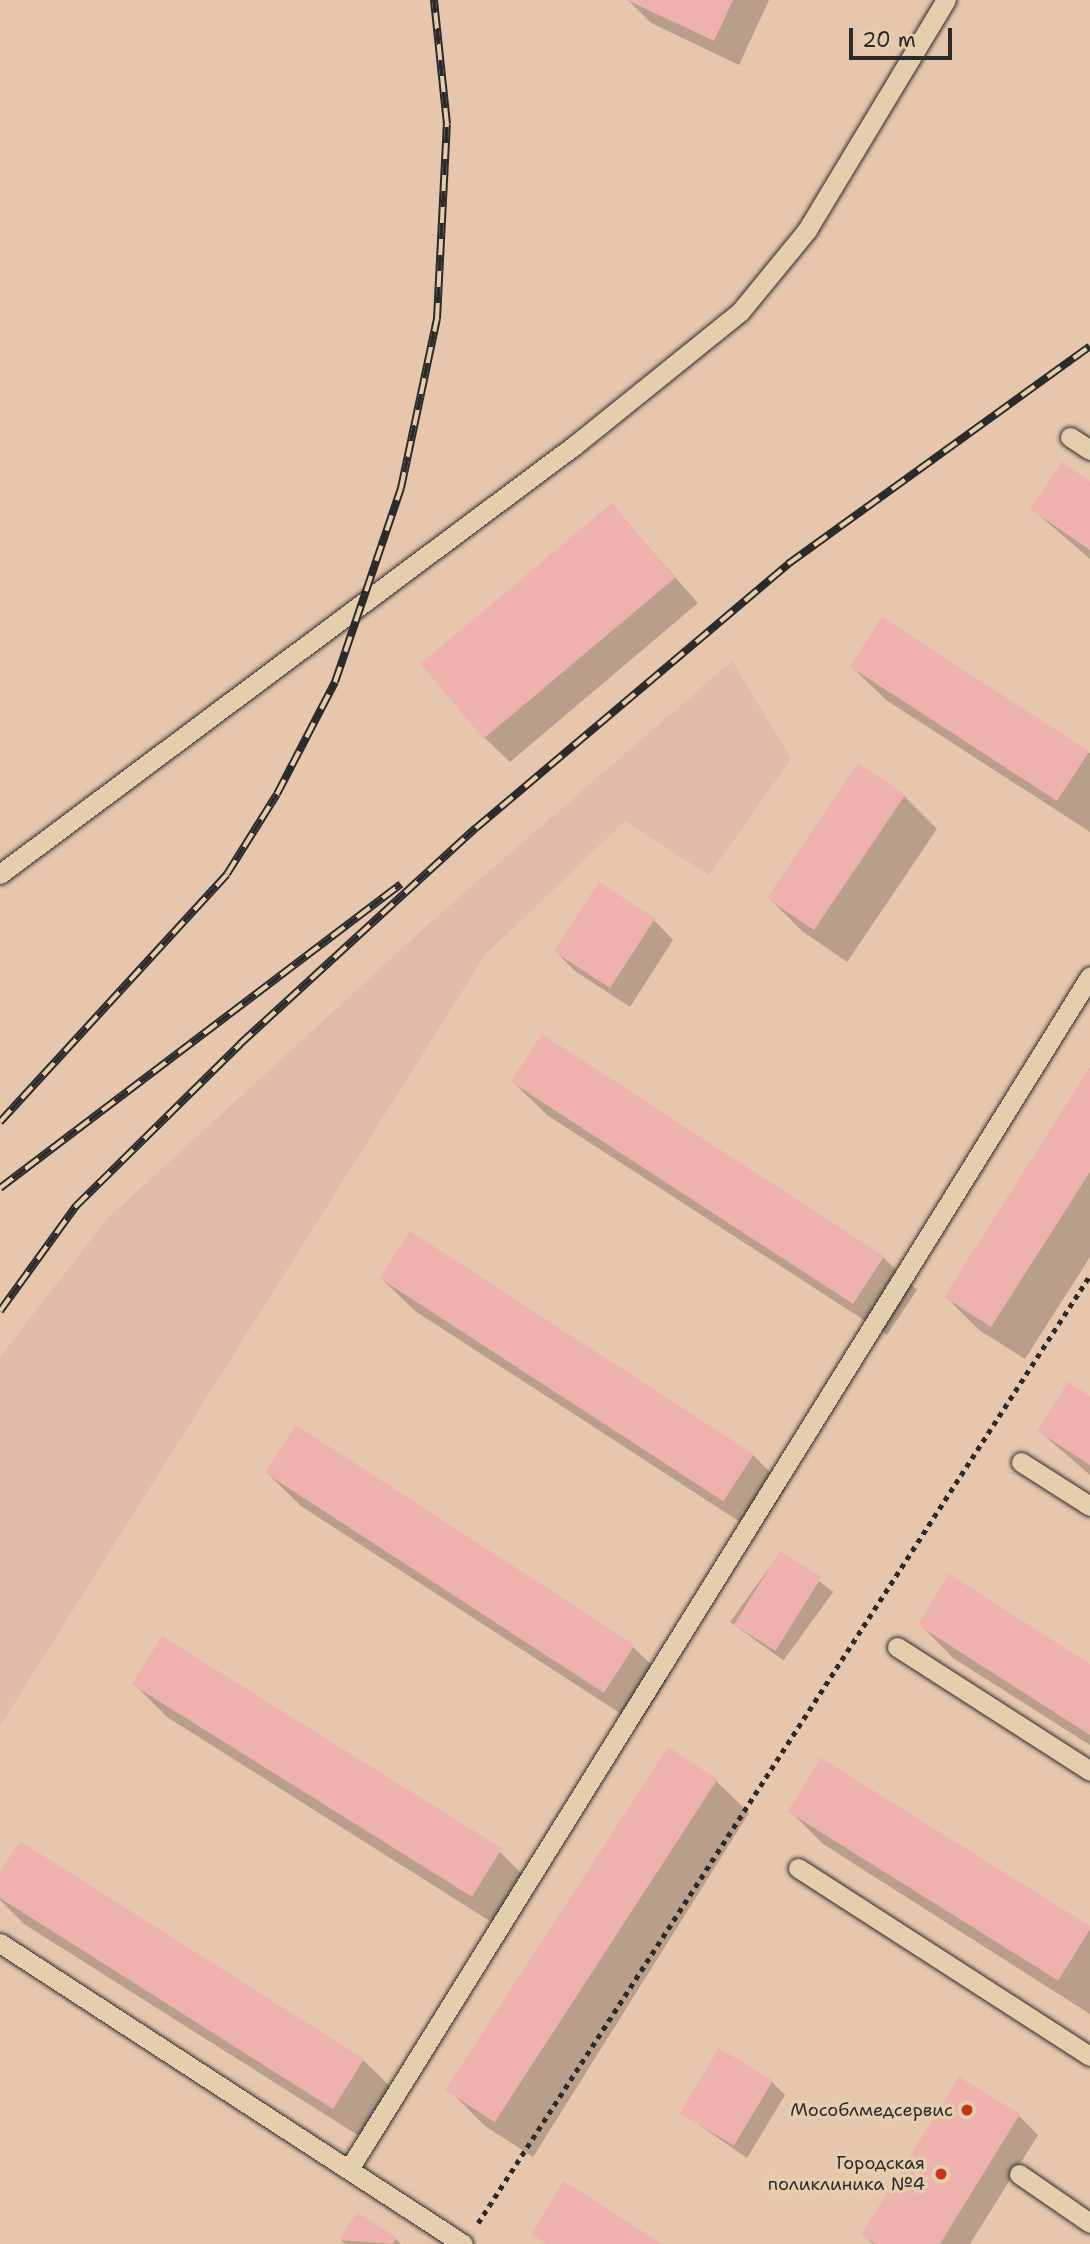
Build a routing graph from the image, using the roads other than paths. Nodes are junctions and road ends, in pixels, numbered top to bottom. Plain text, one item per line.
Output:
1 (946, 0) edge
2 (1070, 437) dead end
3 (1090, 450) edge
4 (0, 874) edge
5 (1090, 976) edge
6 (1021, 1462) dead end
7 (1090, 1506) edge
8 (897, 1647) dead end
9 (1090, 1771) edge
10 (797, 1868) dead end
11 (0, 1943) edge
12 (1090, 2056) edge
13 (349, 2169) junction
14 (1019, 2174) dead end
15 (1090, 2224) edge
16 (468, 2238) edge

1 - 4 lane
2 - 3 lane
5 - 13 lane
6 - 7 lane
8 - 9 lane
10 - 12 lane
11 - 13 lane
13 - 16 lane
14 - 15 lane

